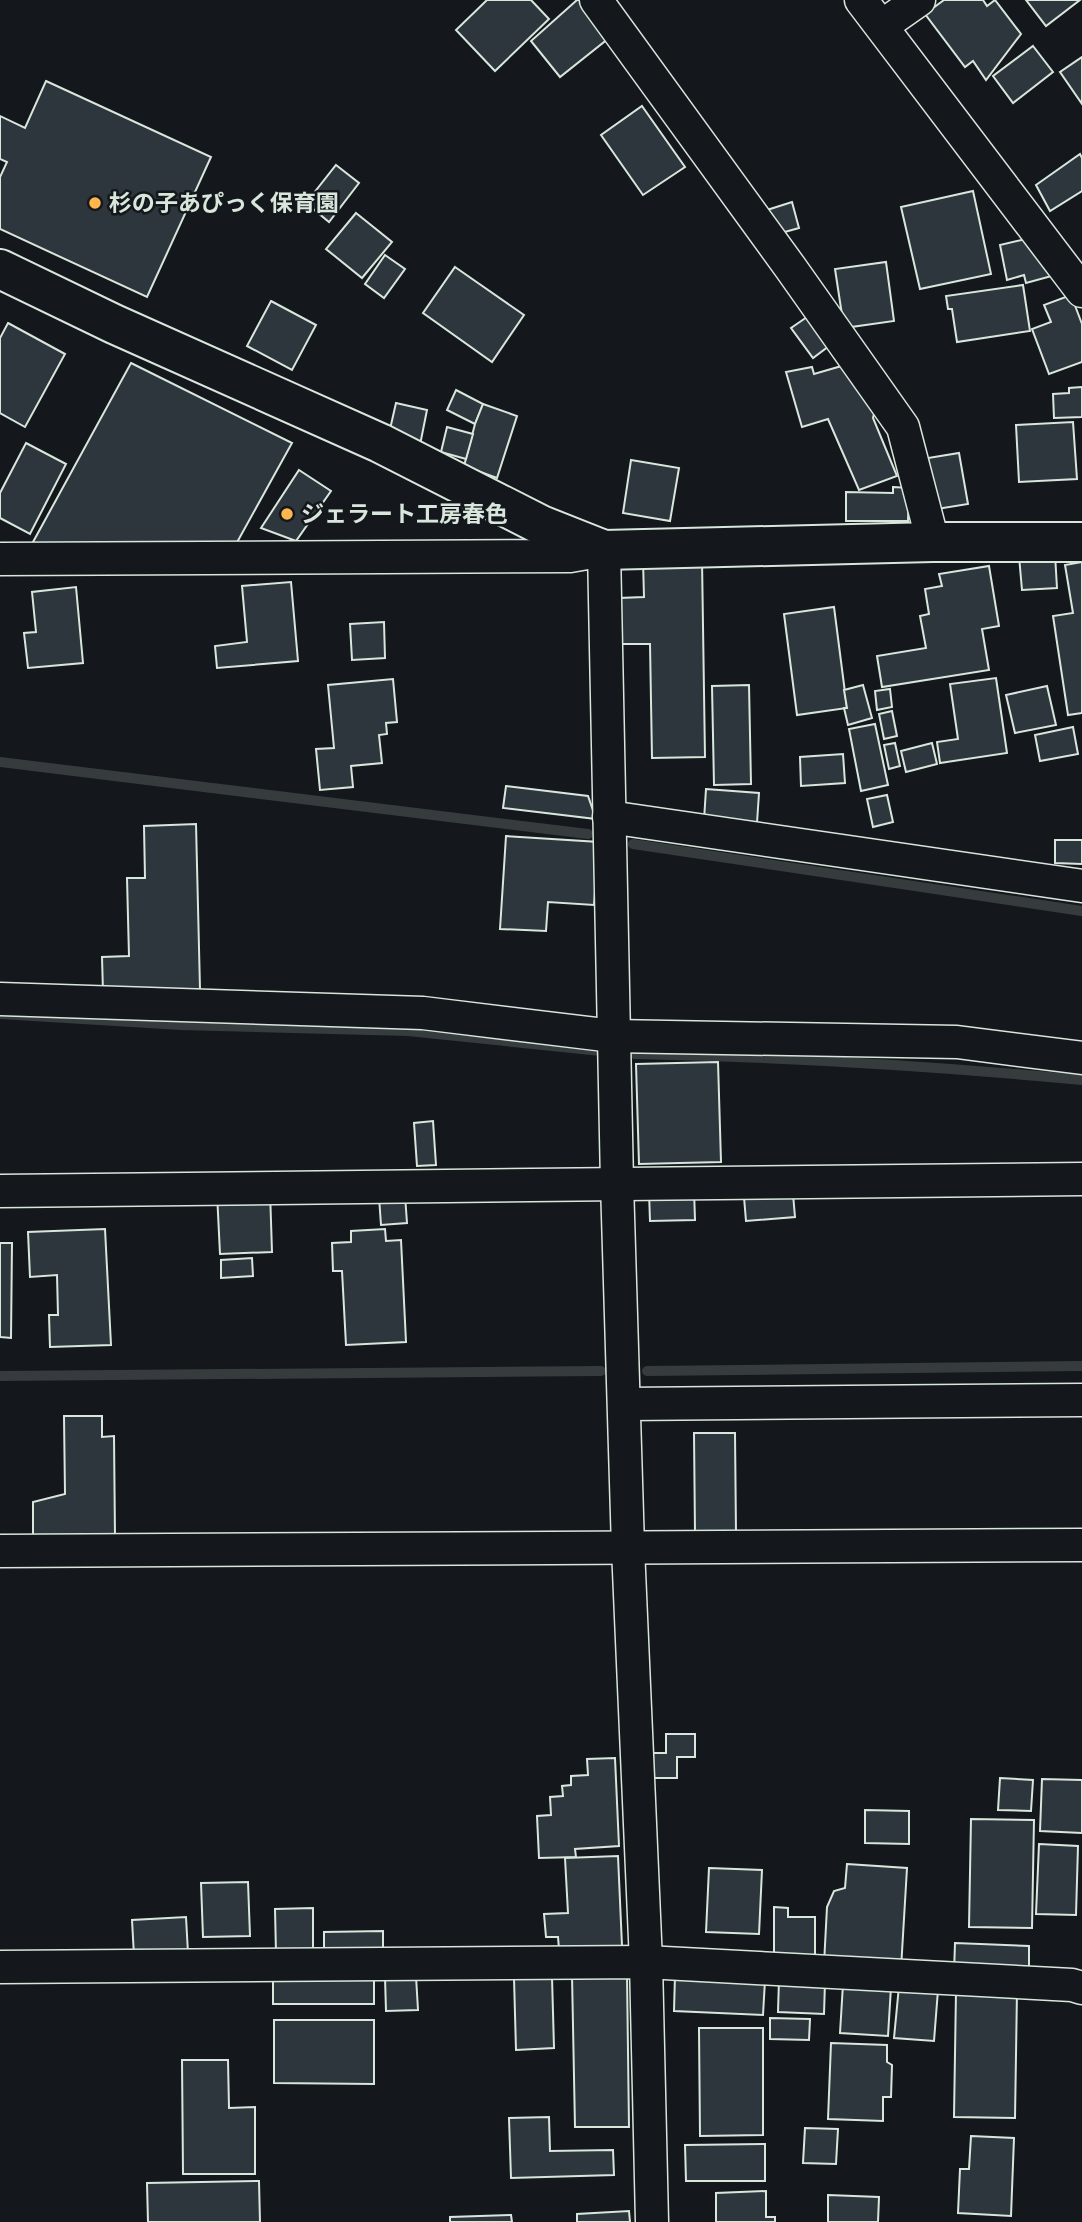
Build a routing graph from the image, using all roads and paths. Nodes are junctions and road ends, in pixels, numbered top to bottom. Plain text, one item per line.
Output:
1 (596, 0) edge
2 (862, 0) edge
3 (919, 0) edge
4 (882, 26) junction
5 (0, 269) edge
6 (1082, 291) edge
7 (933, 542) junction
8 (1082, 542) edge
9 (604, 550) junction
10 (0, 559) edge
11 (609, 817) junction
12 (1082, 886) edge
13 (0, 999) edge
14 (613, 1036) junction
15 (1082, 1058) edge
16 (1082, 1179) edge
17 (617, 1183) junction
18 (0, 1191) edge
19 (1082, 1400) edge
20 (625, 1405) junction
21 (1082, 1545) edge
22 (628, 1548) junction
23 (0, 1551) edge
24 (646, 1962) junction
25 (0, 1967) edge
26 (1082, 1988) edge
27 (652, 2222) edge

1 - 7 street
2 - 4 street
3 - 4 street
4 - 6 street
5 - 9 street
7 - 8 street
7 - 9 street
9 - 10 street
9 - 11 street
11 - 12 street
11 - 14 street
13 - 14 street
14 - 15 street
14 - 17 street
16 - 17 street
17 - 18 street
17 - 20 street
19 - 20 street
20 - 22 street
21 - 22 street
22 - 23 street
22 - 24 street
24 - 25 street
24 - 26 street
24 - 27 street

